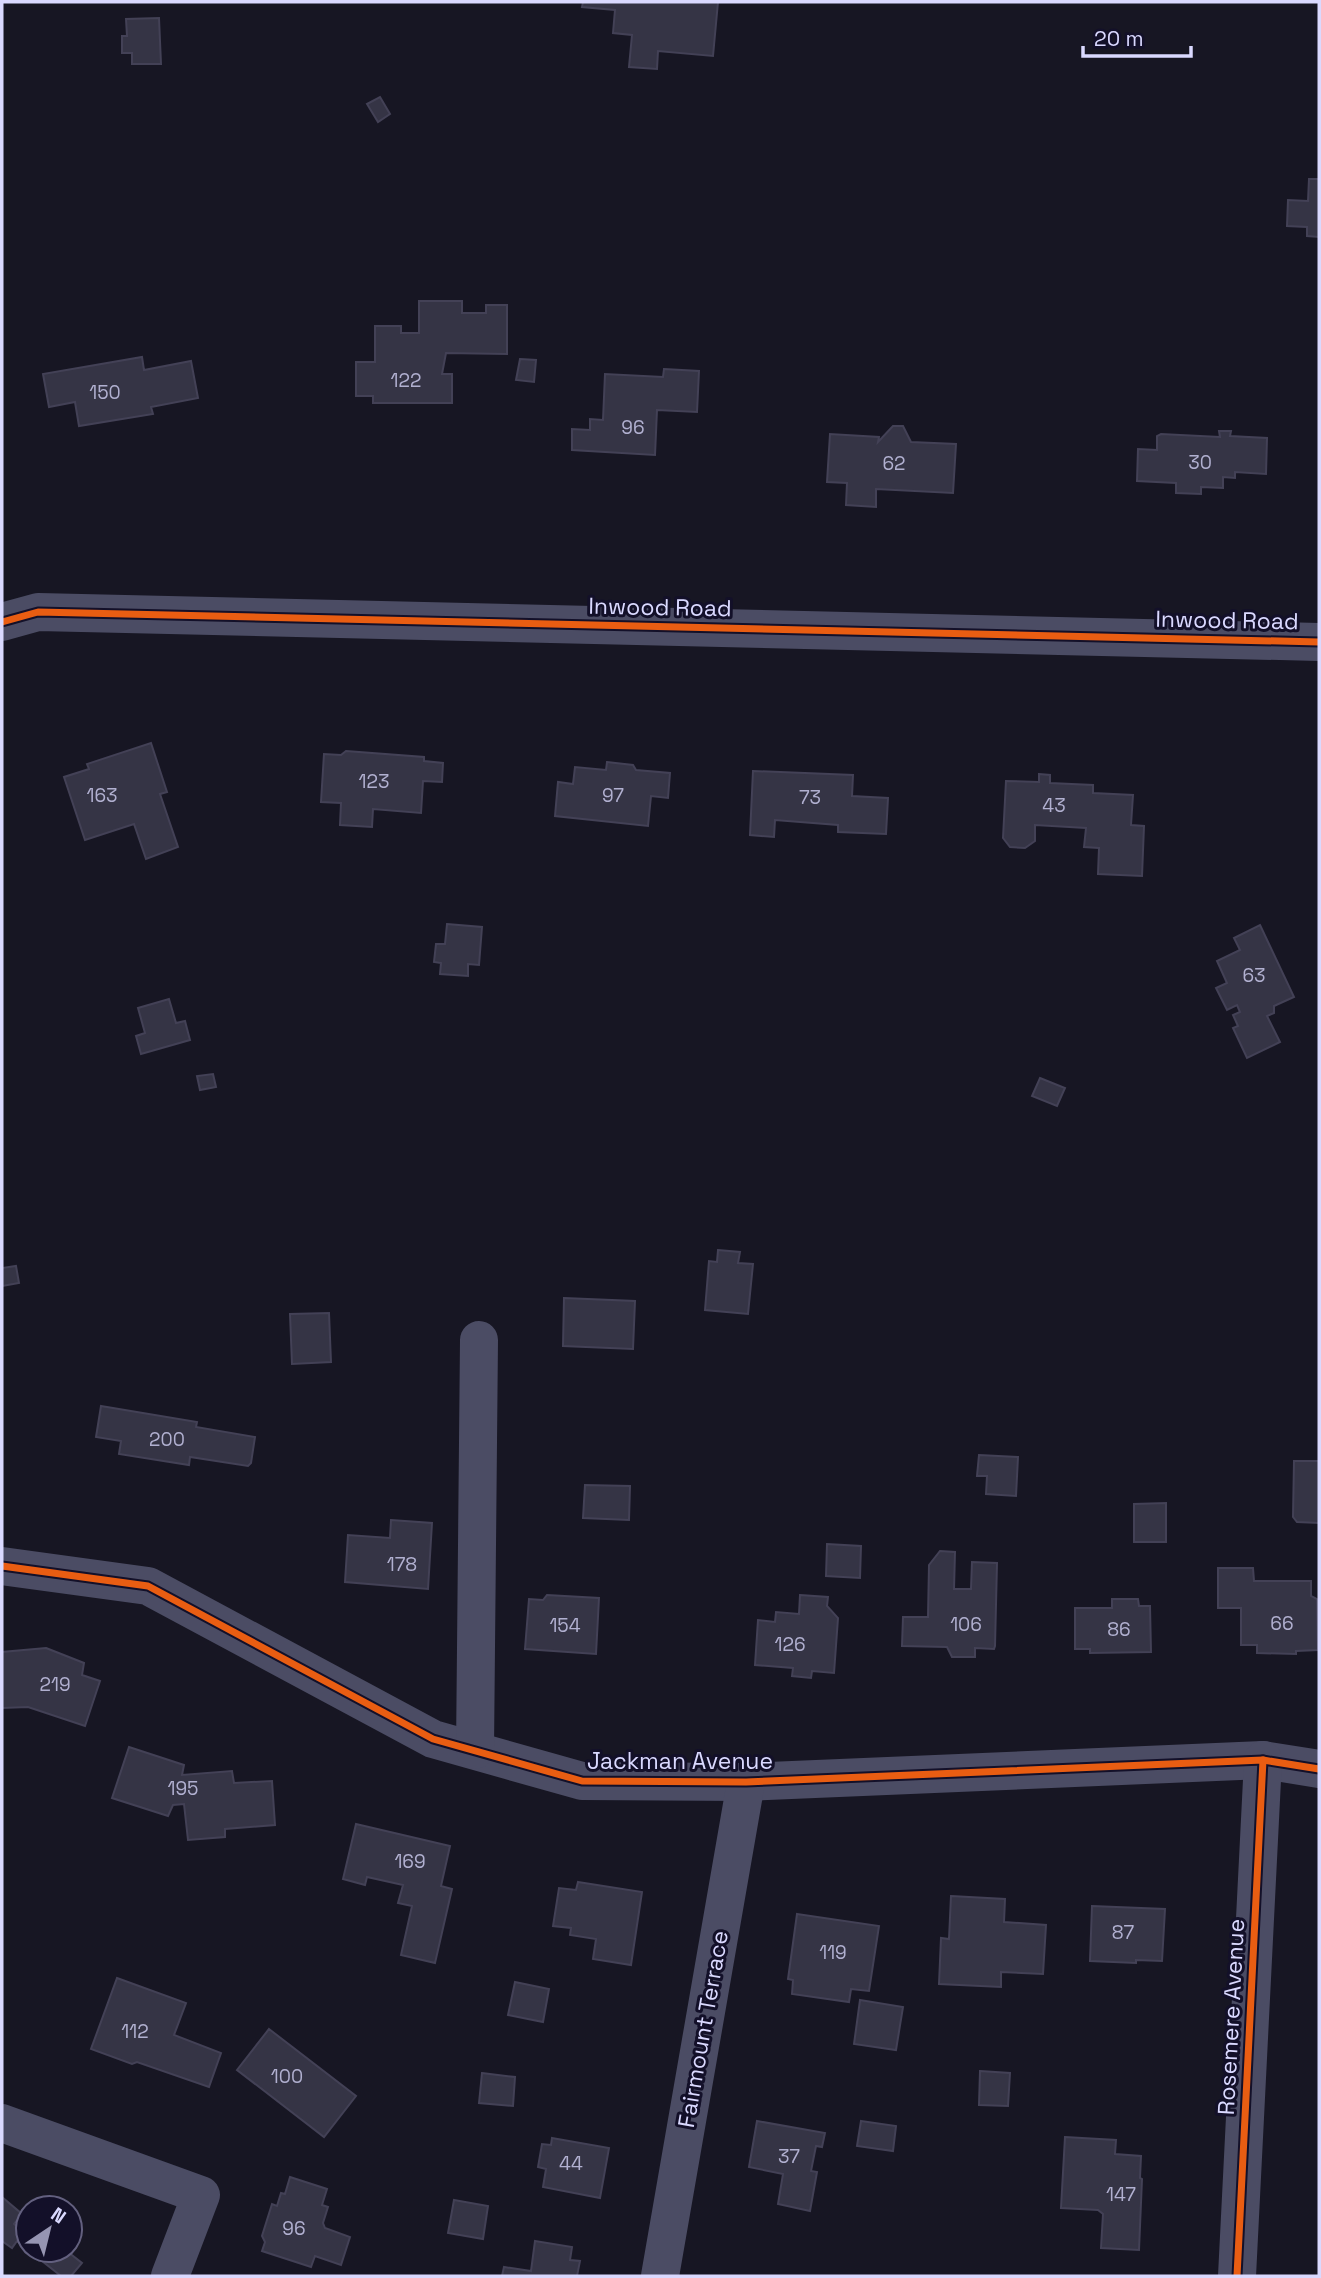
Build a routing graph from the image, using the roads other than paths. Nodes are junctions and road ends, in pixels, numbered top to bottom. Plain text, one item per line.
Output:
1 (2, 622) edge
2 (1319, 642) edge
3 (479, 1340) dead end
4 (2, 1566) edge
5 (475, 1751) junction
6 (1263, 1760) junction
7 (1319, 1769) edge
8 (746, 1782) junction
9 (2, 2123) edge
10 (170, 2276) edge
11 (660, 2276) edge
12 (1237, 2276) edge

1 - 2 street, Inwood Road
3 - 5 street
4 - 5 street, Jackman Avenue
5 - 8 street, Jackman Avenue
6 - 7 street, Jackman Avenue
6 - 8 street, Jackman Avenue
6 - 12 street, Rosemere Avenue
8 - 11 street, Fairmount Terrace
9 - 10 street

